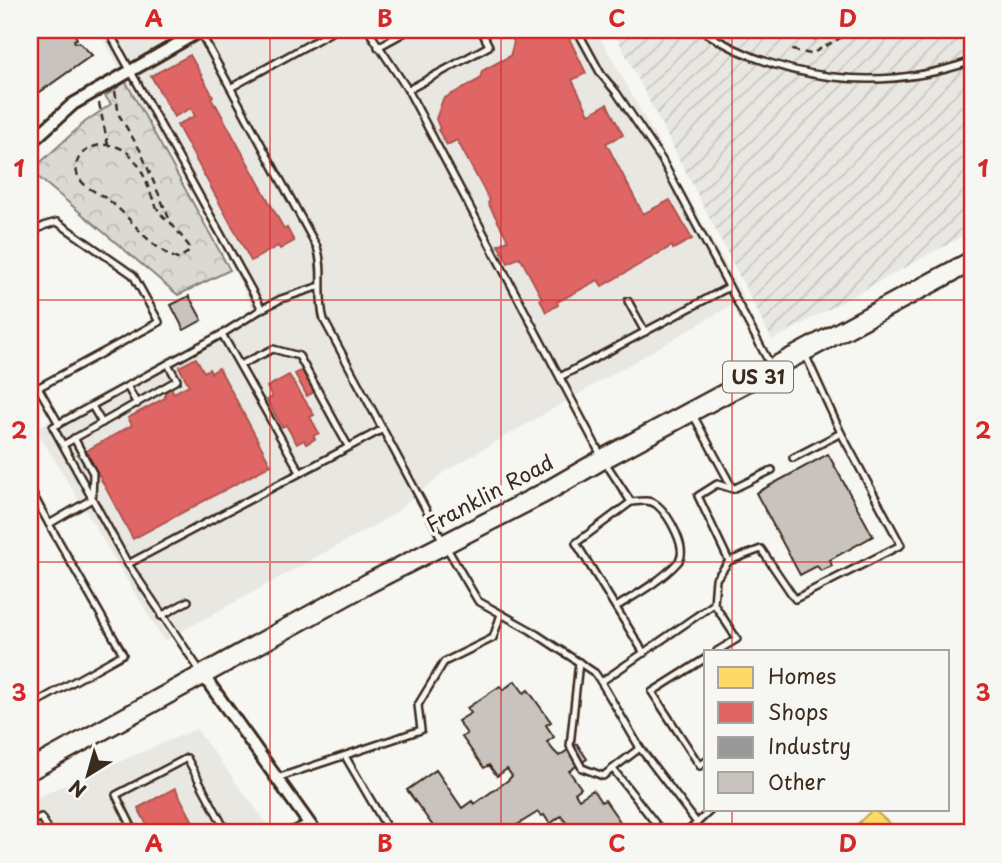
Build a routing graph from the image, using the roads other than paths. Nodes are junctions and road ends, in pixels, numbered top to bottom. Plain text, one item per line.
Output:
1 (108, 30) edge
2 (200, 30) edge
3 (335, 30) edge
4 (368, 30) edge
5 (409, 30) edge
6 (481, 30) edge
7 (578, 30) edge
8 (701, 30) edge
9 (378, 47) junction
10 (972, 61) edge
11 (131, 69) junction
12 (232, 87) junction
13 (408, 90) junction
14 (30, 143) edge
15 (30, 233) edge
16 (972, 261) edge
17 (320, 286) junction
18 (729, 287) junction
19 (628, 301) dead end
20 (262, 309) junction
21 (645, 332) junction
22 (222, 334) junction
23 (804, 352) junction
24 (168, 363) junction
25 (240, 365) junction
26 (773, 369) junction
27 (560, 377) junction
28 (127, 386) junction
29 (38, 387) junction
30 (30, 392) edge
31 (137, 404) junction
32 (92, 406) junction
33 (691, 412) junction
34 (59, 424) junction
35 (102, 424) junction
36 (383, 429) junction
37 (841, 433) junction
38 (74, 438) junction
39 (63, 445) junction
40 (348, 446) junction
41 (793, 458) dead end
42 (603, 459) junction
43 (772, 470) dead end
44 (300, 472) junction
45 (30, 488) edge
46 (733, 489) junction
47 (92, 499) junction
48 (37, 502) junction
49 (631, 502) junction
50 (30, 506) edge
51 (49, 524) junction
52 (444, 545) junction
53 (729, 561) junction
54 (128, 564) junction
55 (188, 601) dead end
56 (714, 604) junction
57 (616, 607) junction
58 (501, 614) junction
59 (161, 616) junction
60 (719, 650) edge
61 (644, 653) junction
62 (704, 659) edge
63 (579, 662) junction
64 (203, 675) junction
65 (601, 682) junction
66 (30, 706) edge
67 (640, 748) junction
68 (345, 755) junction
69 (704, 763) edge
70 (613, 769) junction
71 (30, 770) edge
72 (277, 778) junction
73 (711, 810) edge
74 (309, 822) junction
75 (30, 823) edge
76 (697, 823) junction
77 (50, 833) edge
78 (135, 833) edge
79 (227, 833) edge
80 (288, 833) edge
81 (316, 833) edge
82 (390, 833) edge
83 (663, 833) edge
84 (686, 833) edge

1 - 11 lane
2 - 11 street
2 - 12 lane
3 - 12 lane
4 - 9 lane
5 - 9 lane
6 - 13 lane
7 - 18 lane
8 - 10 lane
9 - 13 lane
11 - 14 street
11 - 20 lane
12 - 17 lane
13 - 27 lane
15 - 29 lane
16 - 23 main road, Franklin Road / US 31
17 - 20 lane
17 - 36 lane
18 - 21 lane
18 - 26 lane
19 - 21 lane
20 - 22 lane
21 - 27 lane
22 - 24 lane
22 - 25 lane
23 - 26 main road, Franklin Road / US 31
23 - 37 lane
24 - 28 lane
24 - 31 lane
25 - 40 lane
25 - 44 lane
26 - 33 main road, Franklin Road / US 31
27 - 42 lane
28 - 31 lane
28 - 32 lane
29 - 30 lane
29 - 34 lane
31 - 35 lane
32 - 34 lane
32 - 35 lane
33 - 42 main road, Franklin Road / US 31
33 - 46 lane
34 - 39 lane
35 - 38 lane
36 - 40 lane
36 - 52 lane
37 - 41 lane
37 - 53 lane
38 - 39 lane
38 - 47 lane
39 - 47 lane
40 - 44 lane
42 - 49 lane
42 - 52 main road, Franklin Road / US 31
43 - 46 lane
44 - 54 lane
45 - 48 lane
46 - 53 lane
47 - 51 lane
47 - 54 lane
48 - 50 lane
48 - 51 lane
49 - 57 lane
49 - 57 lane
51 - 66 lane
52 - 58 lane
52 - 64 main road, Franklin Road / US 31
53 - 56 lane
54 - 59 lane
55 - 59 lane
56 - 60 lane
56 - 61 lane
57 - 61 lane
58 - 63 lane
58 - 68 lane
59 - 64 lane
61 - 65 lane
62 - 69 lane
63 - 65 lane
63 - 70 lane
64 - 71 main road, Franklin Road / US 31
64 - 72 street
65 - 67 lane
67 - 70 lane
67 - 76 lane
68 - 72 lane
68 - 82 lane
70 - 83 lane
72 - 74 street
73 - 76 lane
74 - 80 lane
74 - 81 street
75 - 77 lane
76 - 84 lane
78 - 79 lane

